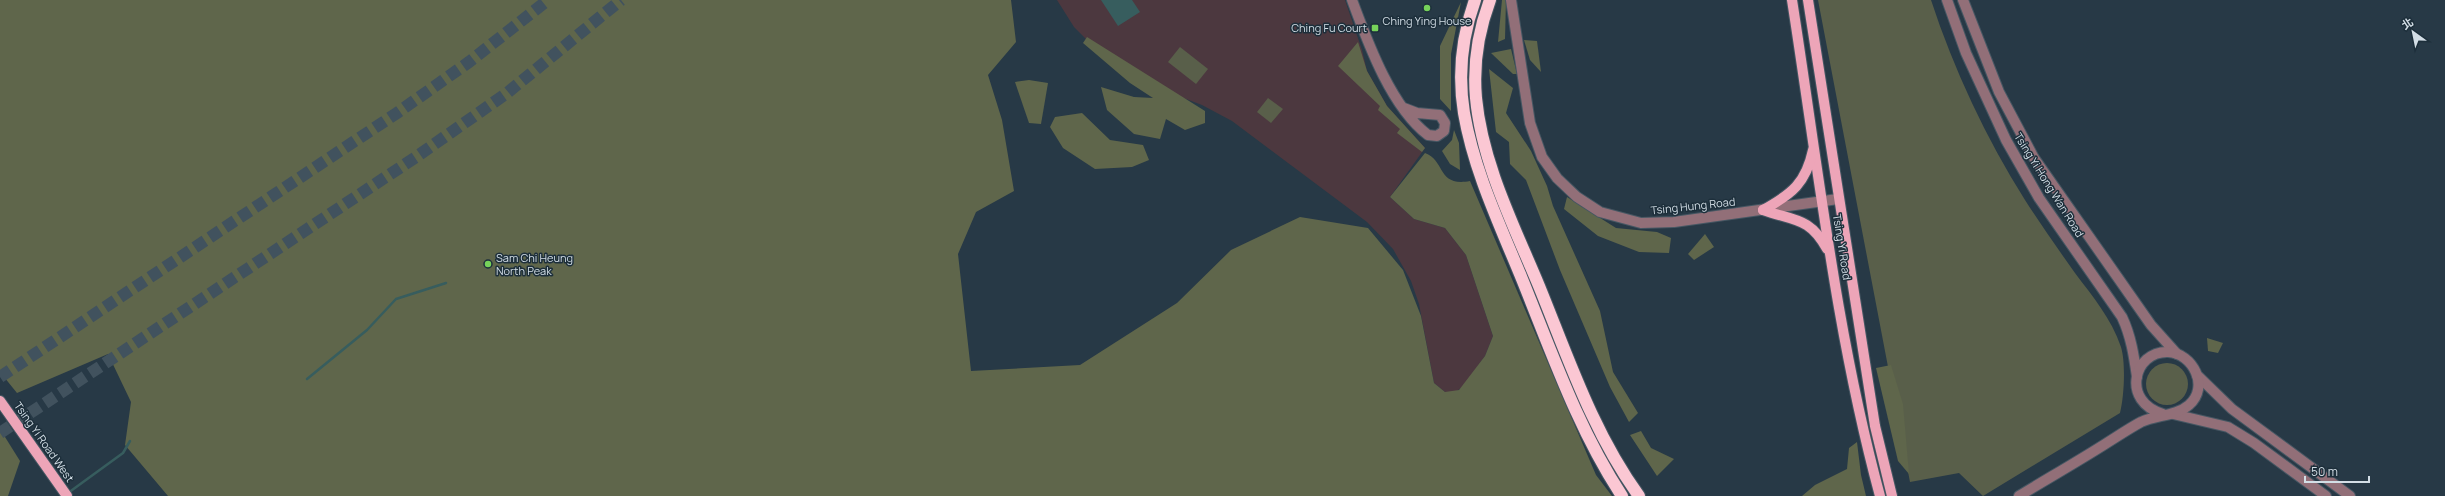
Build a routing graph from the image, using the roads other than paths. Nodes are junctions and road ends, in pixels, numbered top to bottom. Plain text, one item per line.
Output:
1 (1352, 0) edge
2 (1490, 0) edge
3 (1511, 0) edge
4 (1792, 0) edge
5 (1808, 0) edge
6 (1947, 0) edge
7 (1963, 0) edge
8 (1474, 3) edge
9 (1404, 108) dead end
10 (1814, 143) junction
11 (1838, 198) junction
12 (1823, 200) junction
13 (1764, 210) junction
14 (1830, 256) junction
15 (2177, 354) junction
16 (2197, 375) junction
17 (2137, 377) junction
18 (0, 401) edge
19 (2145, 405) junction
20 (2168, 414) junction
21 (2141, 423) junction
22 (68, 496) edge
23 (1622, 496) edge
24 (1639, 496) edge
25 (1880, 496) edge
26 (1892, 496) edge
27 (2019, 496) edge
28 (2326, 496) edge
29 (2350, 496) edge

1 - 9 street
2 - 24 highway
3 - 13 street, Tsing Hung Road
4 - 10 main road, Tsing Yi Road
5 - 11 main road, Tsing Yi Road
6 - 17 street, Tsing Yi Hong Wan Road
7 - 15 street, Tsing Yi Hong Wan Road
8 - 23 highway
10 - 12 main road, Tsing Yi Road
10 - 13 main road
11 - 12 street, Tsing Hung Road
11 - 26 main road, Tsing Yi Road
12 - 13 street, Tsing Hung Road
12 - 14 main road, Tsing Yi Road
13 - 14 main road
14 - 25 main road, Tsing Yi Road
15 - 16 street
15 - 17 street
16 - 20 street
16 - 29 street
17 - 19 street
18 - 22 main road, Tsing Yi Road West
19 - 20 street
19 - 21 street
20 - 21 street
20 - 28 street
21 - 27 street

